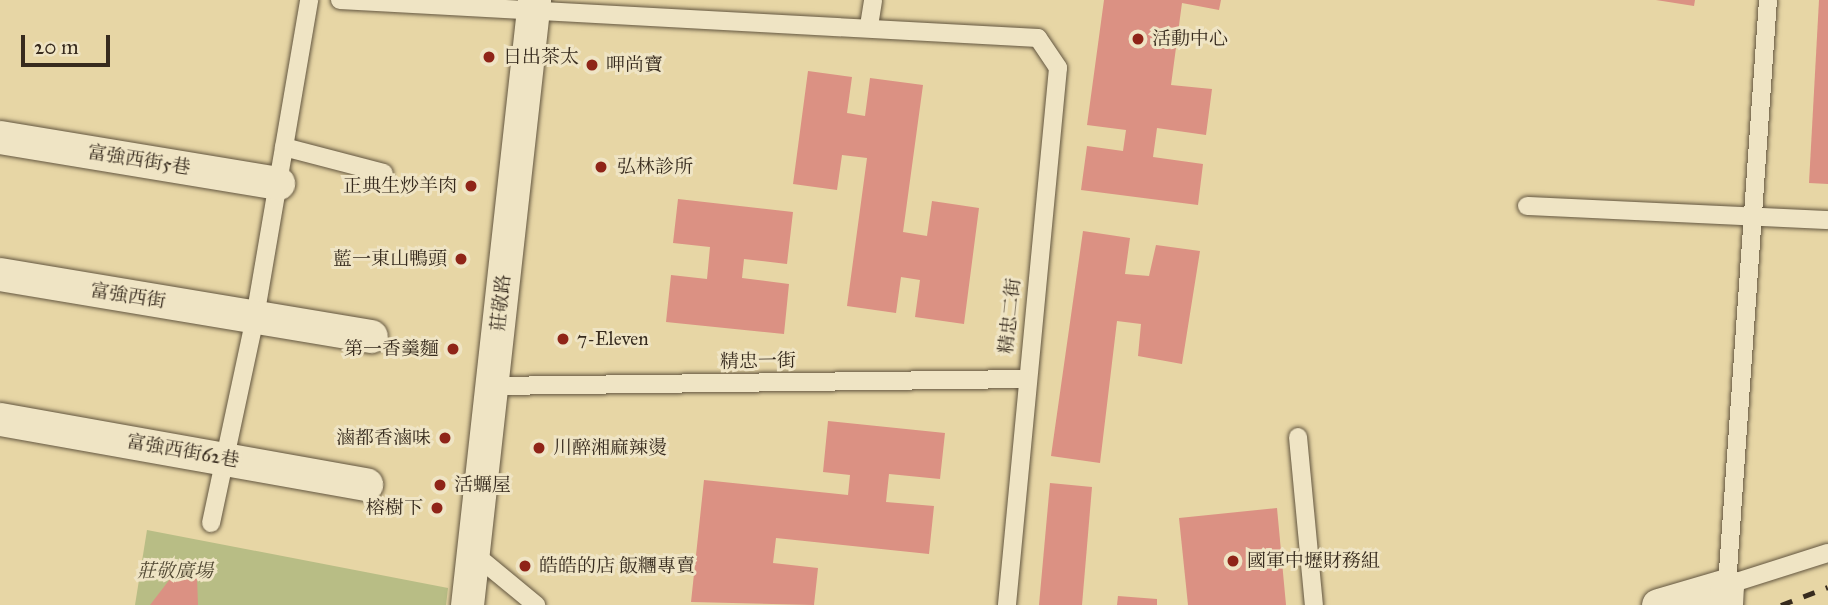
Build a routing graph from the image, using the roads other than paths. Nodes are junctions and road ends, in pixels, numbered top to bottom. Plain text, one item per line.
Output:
1 (309, 0) edge
2 (340, 0) edge
3 (873, 0) edge
4 (1768, 0) edge
5 (533, 7) edge
6 (869, 26) junction
7 (0, 137) edge
8 (284, 147) junction
9 (384, 173) dead end
10 (278, 183) junction
11 (1527, 206) dead end
12 (1757, 218) junction
13 (1828, 220) edge
14 (0, 274) edge
15 (255, 317) junction
16 (371, 336) dead end
17 (1025, 379) junction
18 (492, 386) junction
19 (0, 419) edge
20 (1298, 437) dead end
21 (225, 459) junction
22 (366, 484) dead end
23 (211, 523) dead end
24 (1828, 552) edge
25 (473, 553) junction
26 (1727, 595) edge
27 (467, 605) edge
28 (536, 605) edge
29 (1007, 605) edge
30 (1314, 605) edge
31 (1658, 605) edge

1 - 8 lane
2 - 5 lane
3 - 6 lane
4 - 12 lane
5 - 6 lane
5 - 18 street, 莊敬路
6 - 17 lane, 精忠二街
7 - 10 street, 富強西街5巷
8 - 9 lane
8 - 10 lane
10 - 15 lane
11 - 12 lane
12 - 13 lane
12 - 26 lane
14 - 15 street, 富強西街
15 - 16 street, 富強西街
15 - 21 lane
17 - 18 lane, 精忠一街
17 - 29 lane, 精忠二街
18 - 25 street, 莊敬路
19 - 21 street, 富強西街62巷
20 - 30 lane
21 - 22 street, 富強西街62巷
21 - 23 lane
24 - 26 lane
25 - 27 street, 莊敬路
25 - 28 lane
26 - 31 street

